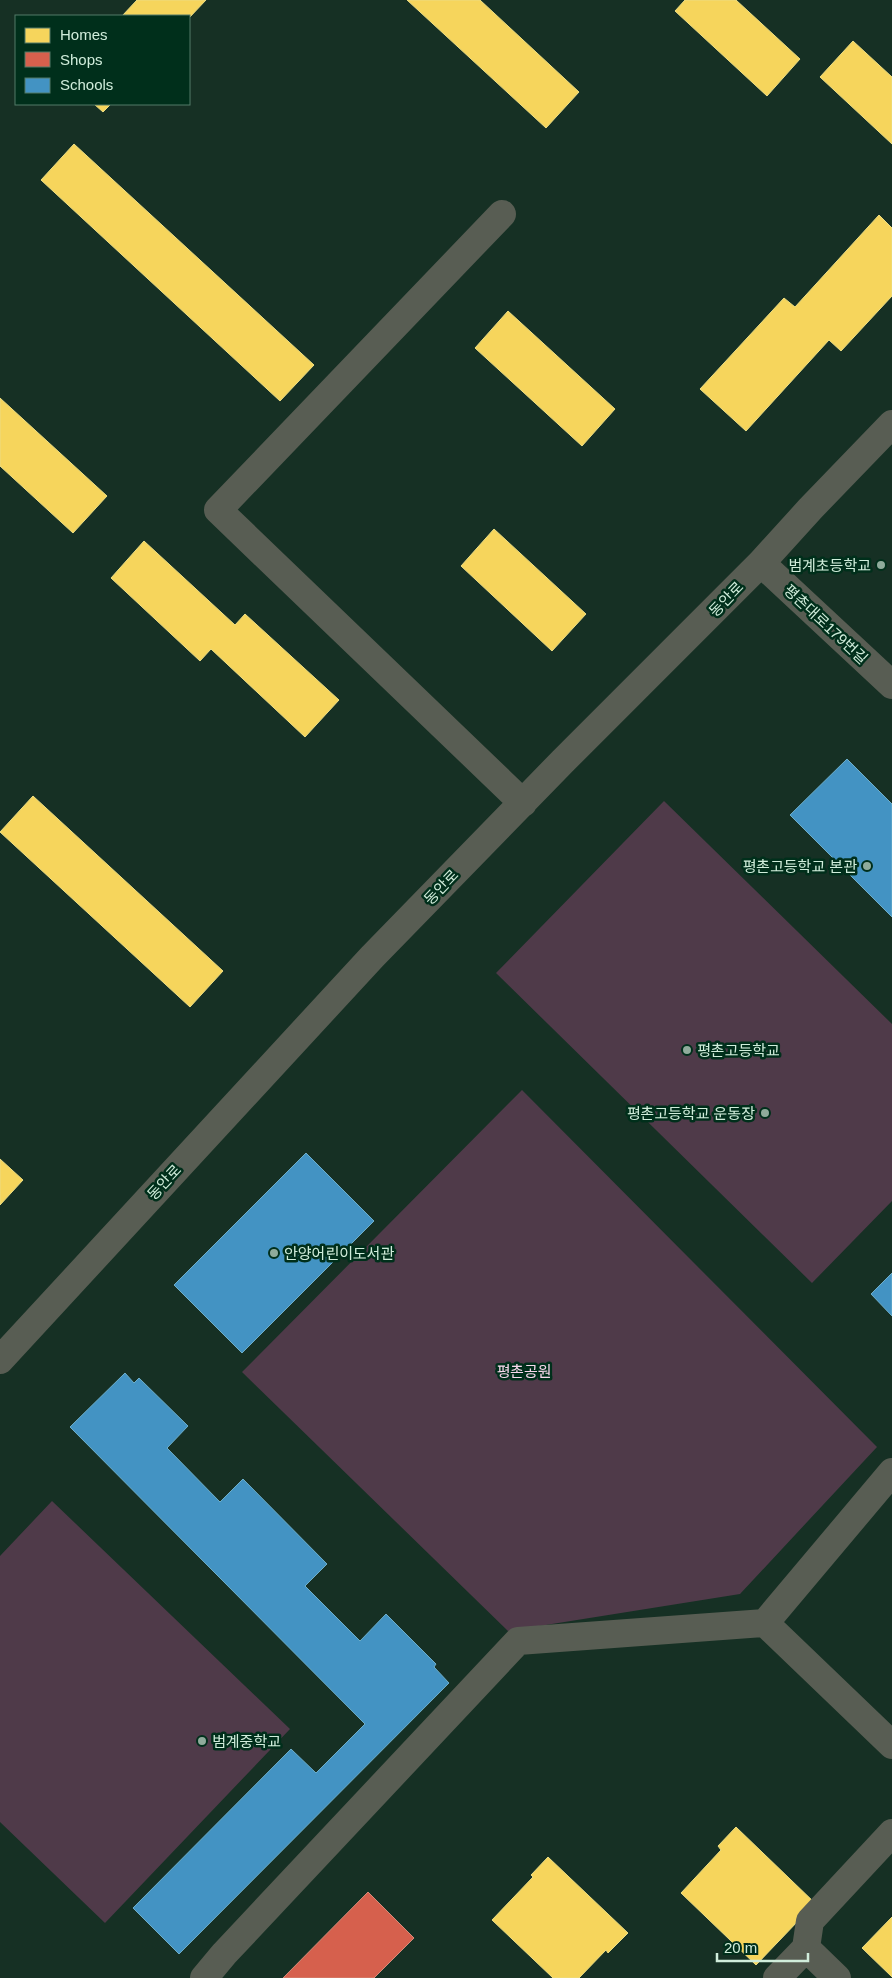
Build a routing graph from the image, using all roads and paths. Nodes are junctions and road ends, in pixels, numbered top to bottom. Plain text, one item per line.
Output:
1 (502, 214) dead end
2 (892, 424) edge
3 (761, 564) junction
4 (892, 686) edge
5 (523, 803) junction
6 (0, 1360) edge
7 (892, 1472) edge
8 (765, 1623) junction
9 (892, 1745) edge
10 (892, 1833) edge
11 (806, 1948) junction
12 (202, 1978) edge
13 (777, 1978) edge
14 (837, 1978) edge

1 - 5 street
2 - 3 street, 동안로
3 - 4 street, 평촌대로179번길
3 - 5 street, 동안로
5 - 6 street, 동안로
7 - 8 street
8 - 9 street
8 - 12 street
10 - 11 street
11 - 13 street
11 - 14 street

